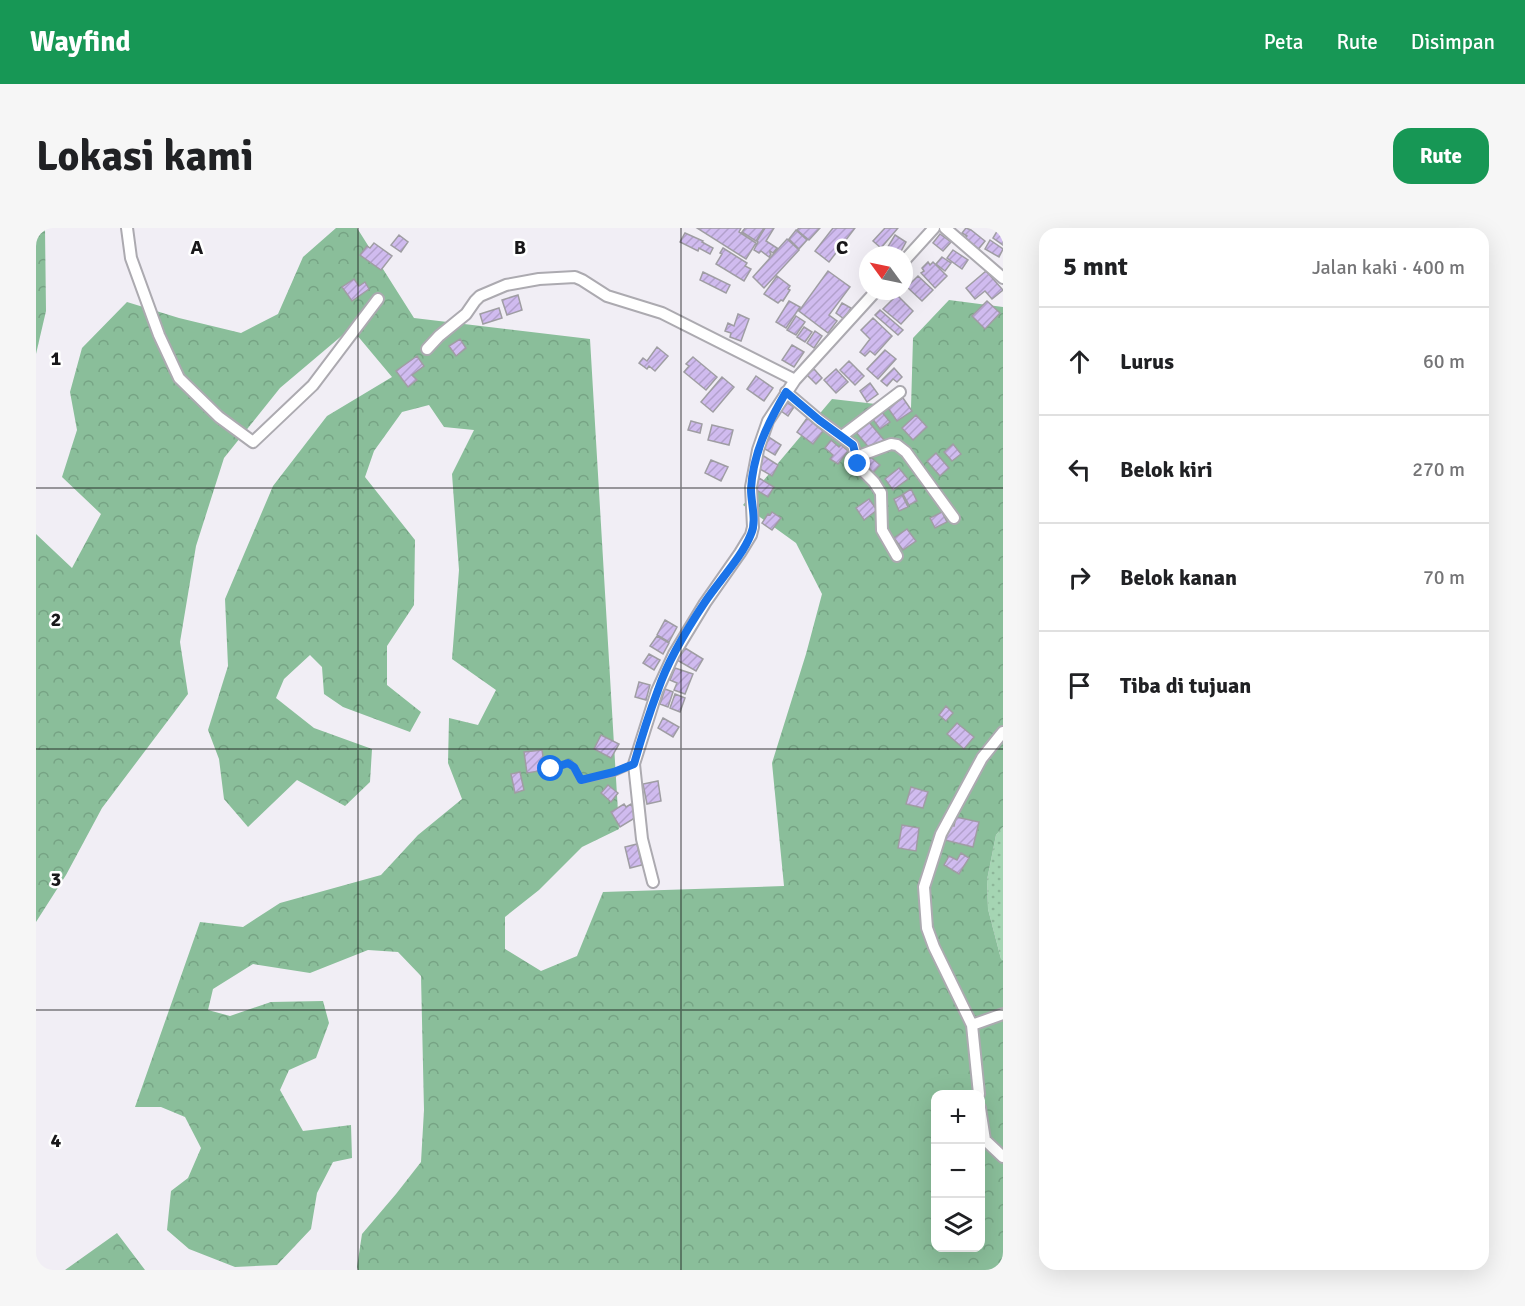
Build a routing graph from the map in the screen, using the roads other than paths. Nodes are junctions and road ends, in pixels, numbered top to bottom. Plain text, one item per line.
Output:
1 (127, 228) edge
2 (934, 228) edge
3 (945, 228) edge
4 (913, 251) edge
5 (1003, 278) edge
6 (378, 299) dead end
7 (868, 300) edge
8 (427, 350) dead end
9 (795, 380) junction
10 (786, 392) junction
11 (900, 392) dead end
12 (842, 436) junction
13 (856, 457) junction
14 (954, 518) dead end
15 (897, 556) dead end
16 (1003, 732) edge
17 (634, 764) junction
18 (551, 769) dead end
19 (653, 882) dead end
20 (1003, 1014) edge
21 (972, 1025) junction
22 (978, 1090) edge
23 (985, 1134) edge
24 (1003, 1157) edge

1 - 6 street
2 - 4 street
3 - 5 street
7 - 9 street
8 - 9 street
9 - 10 street
10 - 12 street
10 - 17 street
11 - 12 street
12 - 13 street
13 - 14 street
13 - 15 street
16 - 21 street
17 - 18 lane
17 - 19 street
20 - 21 street
21 - 22 street
23 - 24 street

